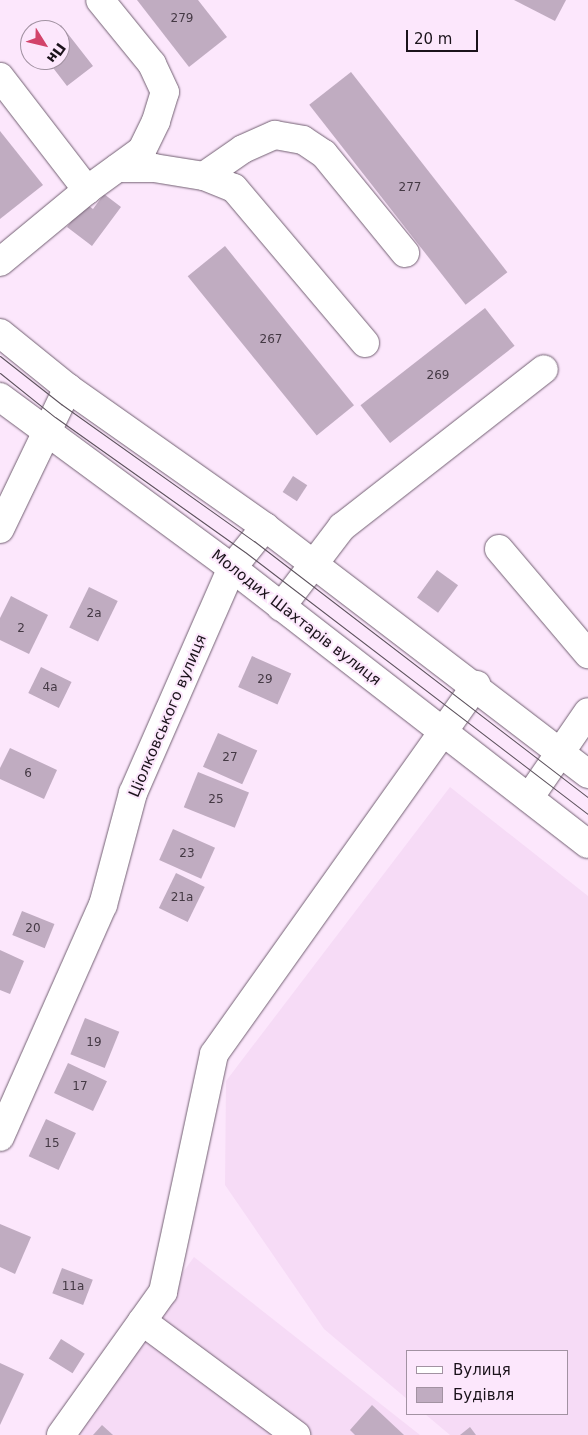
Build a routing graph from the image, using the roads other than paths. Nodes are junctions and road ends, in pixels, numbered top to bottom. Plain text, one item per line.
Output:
1 (100, 0) edge
2 (0, 77) edge
3 (118, 168) junction
4 (204, 176) junction
5 (87, 190) junction
6 (405, 253) dead end
7 (0, 262) edge
8 (0, 333) edge
9 (365, 343) dead end
10 (544, 369) dead end
11 (68, 388) junction
12 (0, 396) edge
13 (46, 434) junction
14 (265, 527) junction
15 (0, 529) edge
16 (499, 549) dead end
17 (314, 564) junction
18 (232, 568) junction
19 (281, 607) junction
20 (588, 654) edge
21 (476, 685) junction
22 (588, 712) edge
23 (443, 731) junction
24 (561, 753) junction
25 (588, 774) edge
26 (530, 798) junction
27 (588, 844) edge
28 (0, 1137) edge
29 (142, 1321) junction
30 (61, 1435) edge
31 (296, 1435) edge

1 - 3 main road
2 - 5 main road
3 - 4 main road
3 - 5 main road
4 - 6 main road
4 - 9 main road
5 - 7 main road
8 - 11 main road
10 - 17 main road
11 - 13 main road
11 - 14 main road
12 - 13 main road, Молодих Шахтарів вулиця
13 - 15 main road
13 - 18 main road, Молодих Шахтарів вулиця
14 - 17 main road
14 - 18 main road, Ціолковського вулиця
16 - 20 main road
17 - 19 main road
17 - 21 main road
18 - 19 main road, Молодих Шахтарів вулиця
18 - 28 main road, Ціолковського вулиця
19 - 23 main road, Молодих Шахтарів вулиця
21 - 23 main road
21 - 24 main road
22 - 24 main road
23 - 26 main road, Молодих Шахтарів вулиця
23 - 29 main road
24 - 25 main road
24 - 26 main road
26 - 27 main road, Молодих Шахтарів вулиця
29 - 30 main road
29 - 31 main road

